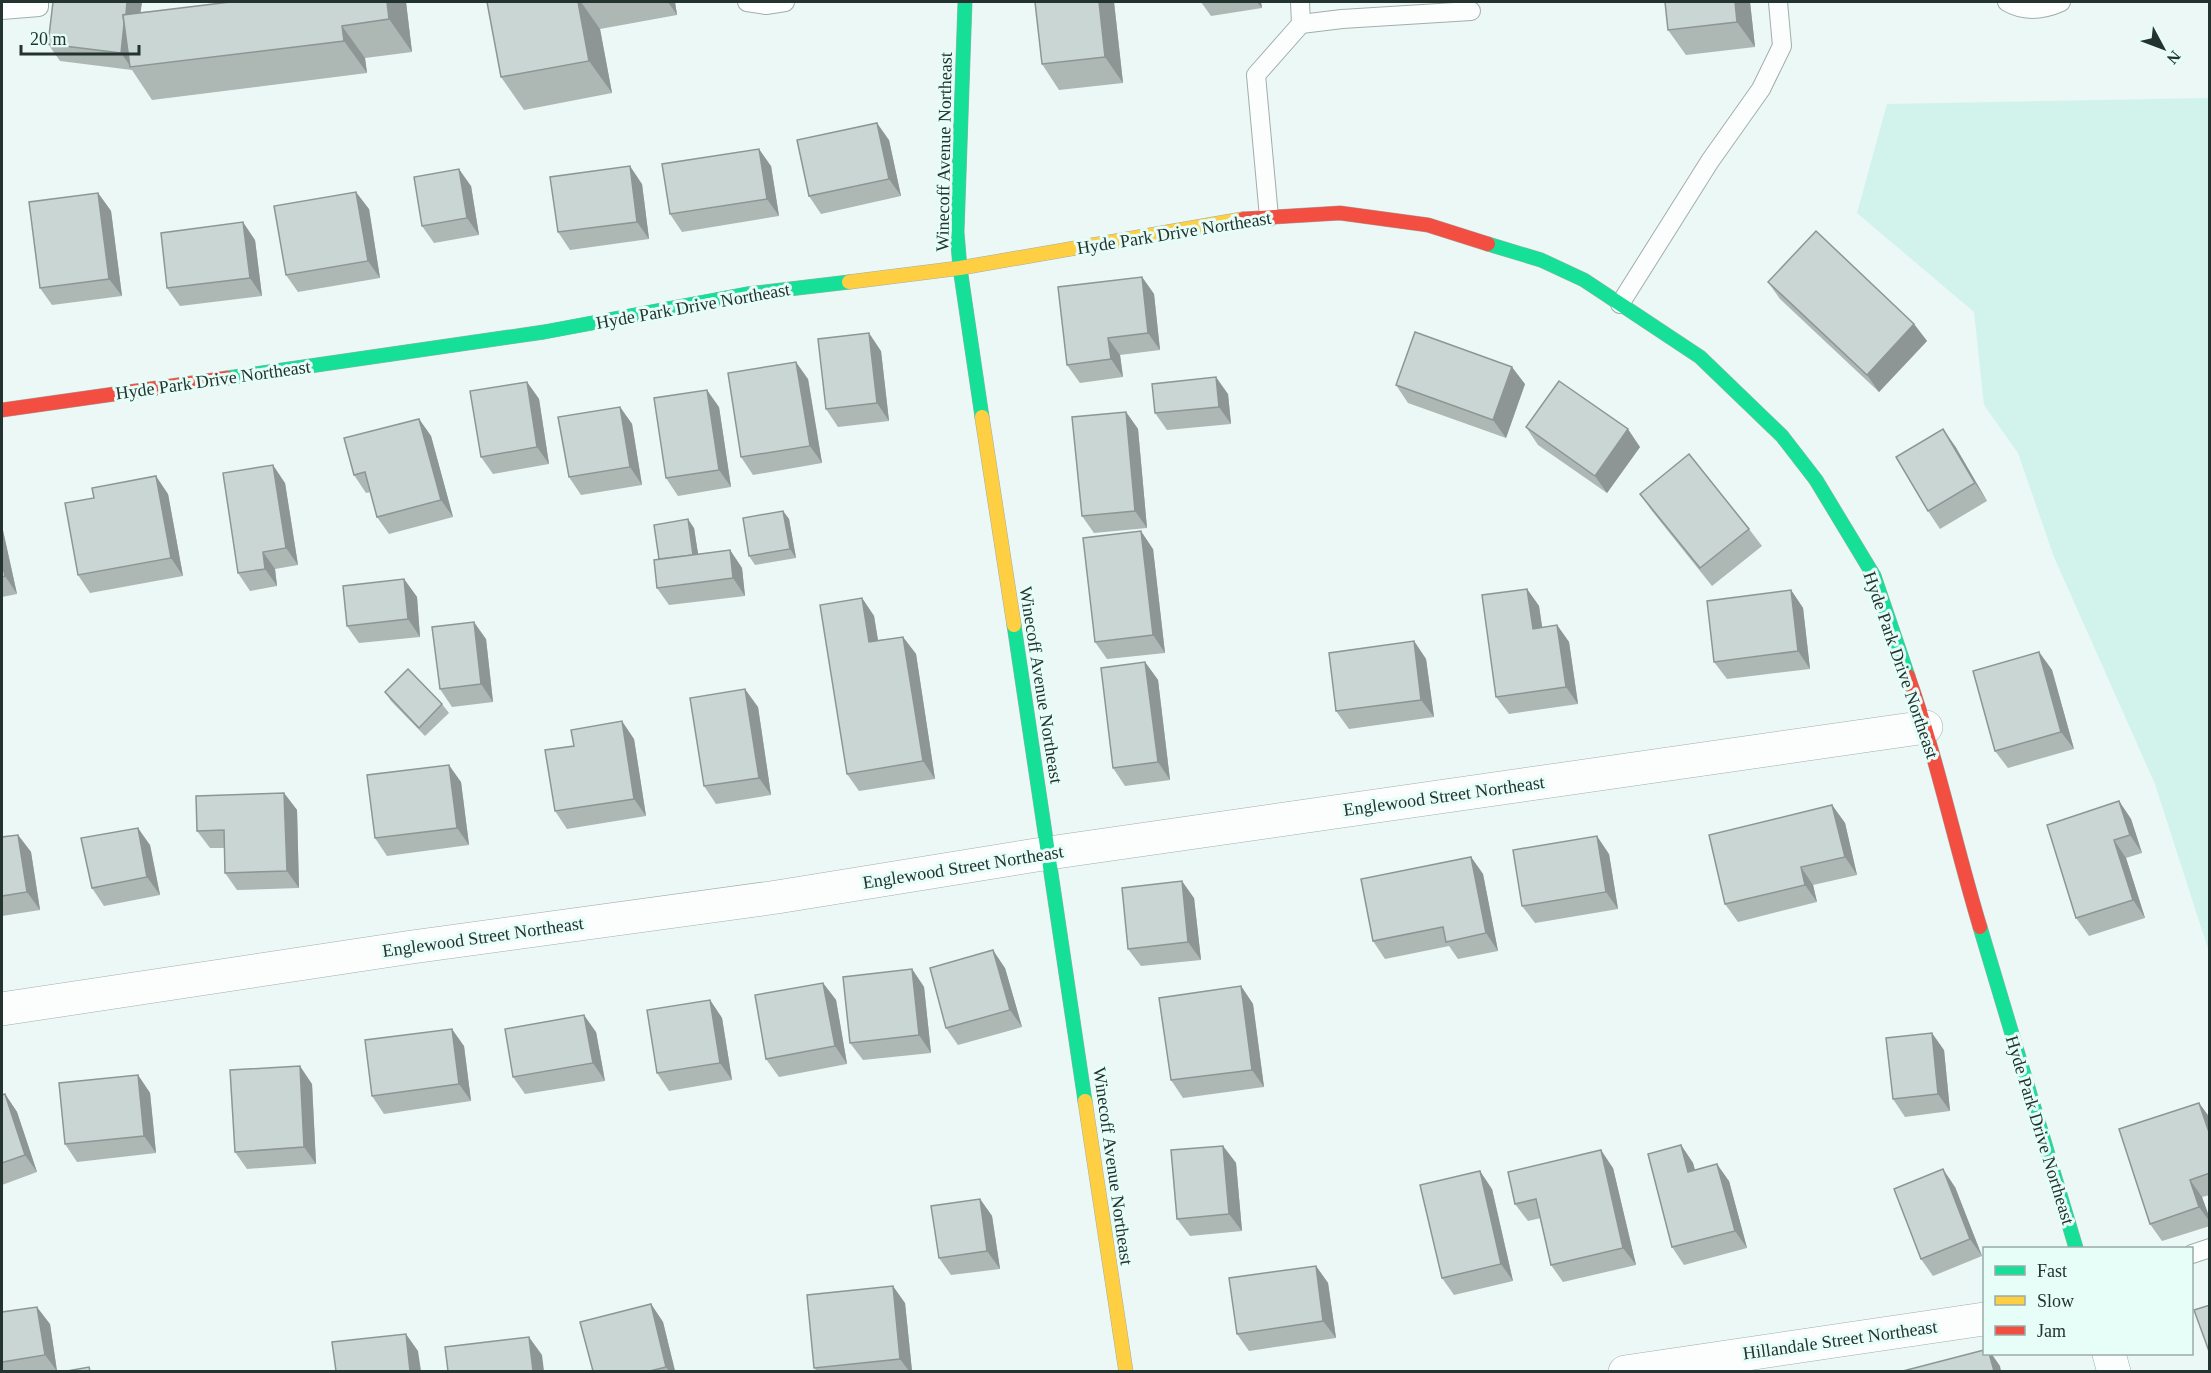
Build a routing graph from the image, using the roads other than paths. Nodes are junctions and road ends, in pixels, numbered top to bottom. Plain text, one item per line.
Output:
1 (39, 2) edge
2 (747, 2) edge
3 (785, 2) edge
4 (965, 2) edge
5 (1300, 2) edge
6 (1354, 2) edge
7 (1778, 2) edge
8 (2007, 2) edge
9 (2061, 2) edge
10 (2, 10) edge
11 (1471, 11) dead end
12 (1342, 19) junction
13 (1301, 24) junction
14 (1269, 217) junction
15 (960, 267) junction
16 (1620, 304) junction
17 (2, 410) edge
18 (1926, 727) junction
19 (1049, 853) junction
20 (2, 1009) edge
21 (2076, 1247) edge
22 (2210, 1248) edge
23 (2193, 1254) edge
24 (1983, 1319) edge
25 (2110, 1355) edge
26 (1125, 1371) edge
27 (1625, 1371) edge
28 (2114, 1371) edge

1 - 10 lane
2 - 3 lane
4 - 15 street, Winecoff Avenue Northeast
5 - 13 lane
6 - 12 lane
7 - 16 lane
8 - 9 lane
11 - 12 lane
12 - 13 lane
13 - 14 lane
14 - 15 street, Hyde Park Drive Northeast
14 - 16 street, Hyde Park Drive Northeast
15 - 17 street, Hyde Park Drive Northeast
15 - 19 street, Winecoff Avenue Northeast
16 - 18 street, Hyde Park Drive Northeast
18 - 19 street, Englewood Street Northeast
18 - 21 street, Hyde Park Drive Northeast
19 - 20 street, Englewood Street Northeast
19 - 26 street, Winecoff Avenue Northeast
22 - 23 lane
24 - 27 street, Hillandale Street Northeast
25 - 28 street

